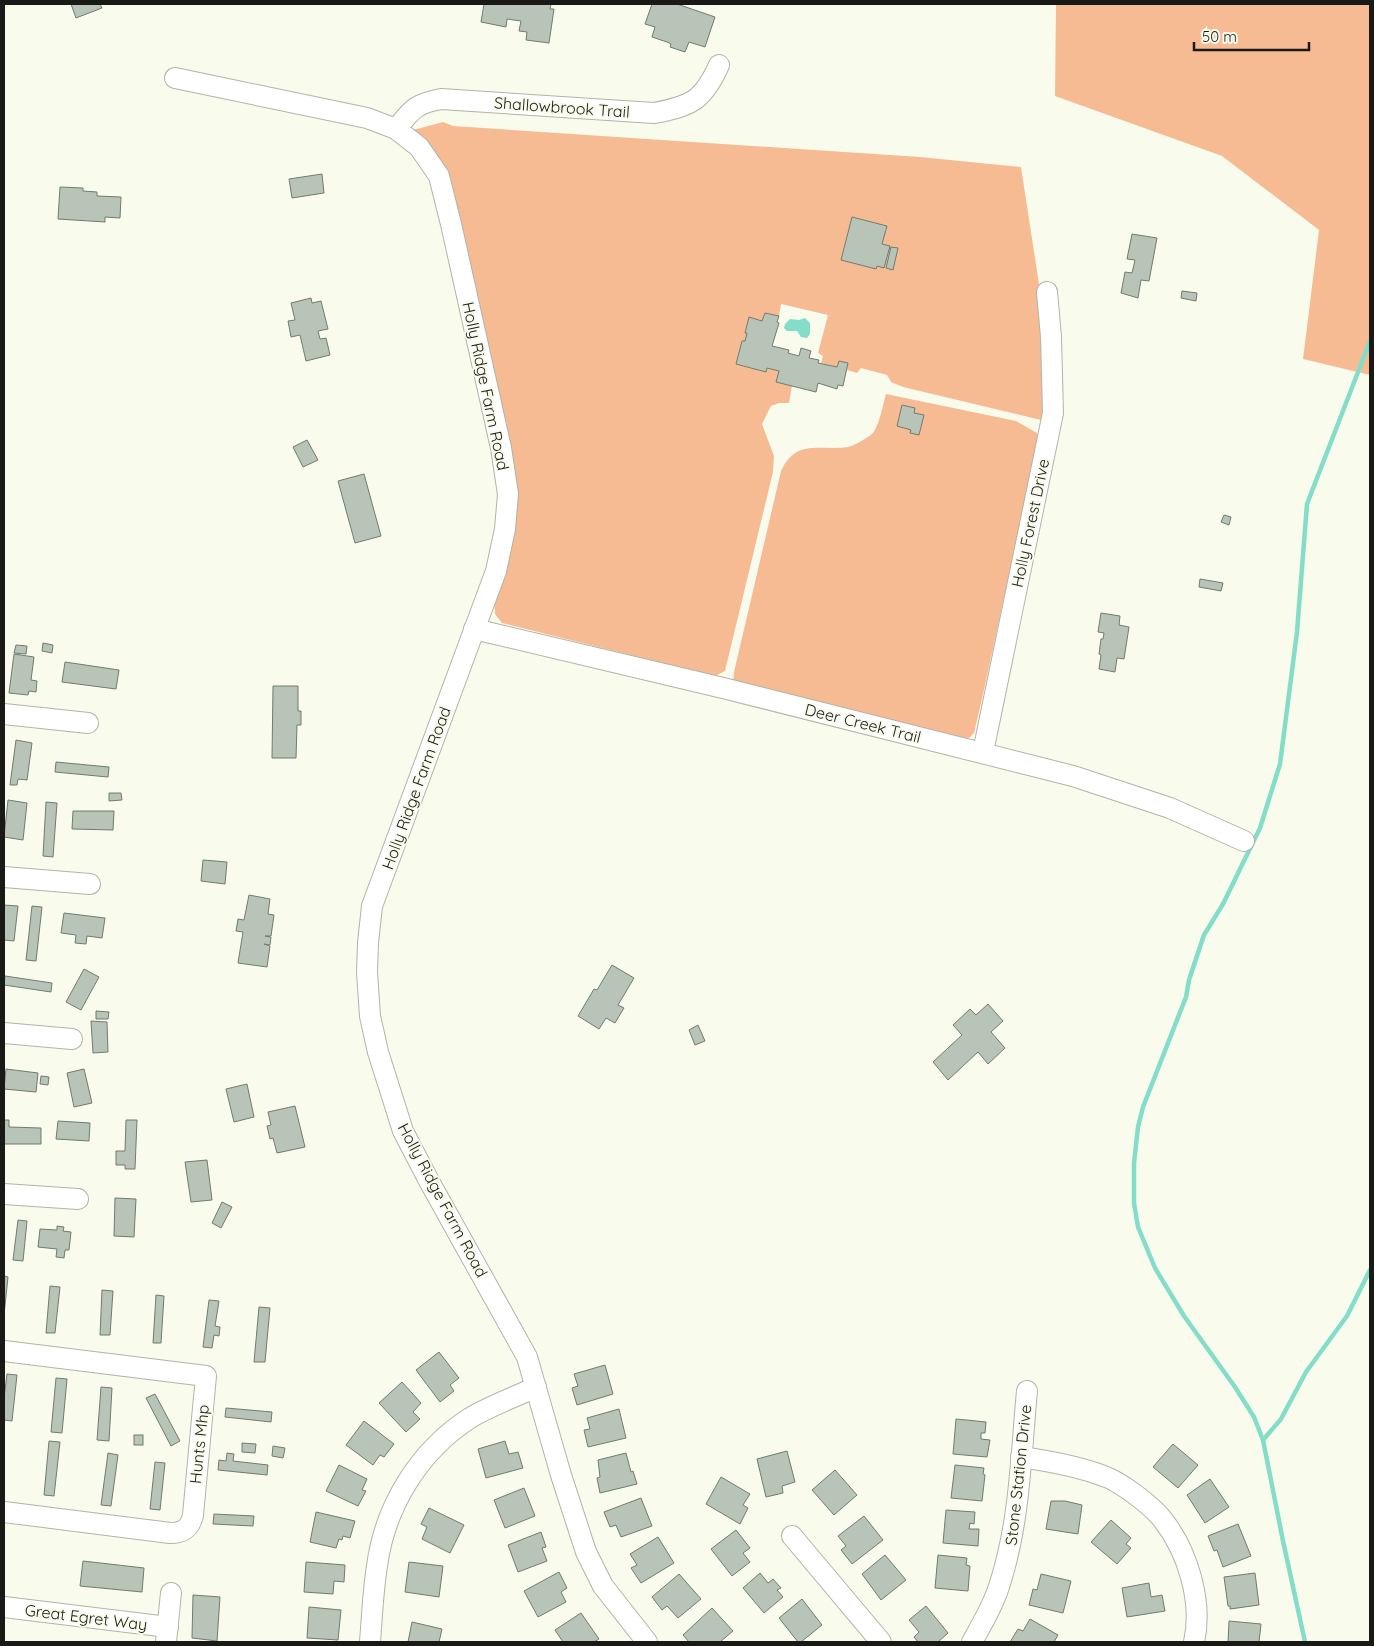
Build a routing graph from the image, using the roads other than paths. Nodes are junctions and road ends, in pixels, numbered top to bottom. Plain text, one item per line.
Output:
1 (720, 65) dead end
2 (175, 78) dead end
3 (396, 129) junction
4 (1047, 292) dead end
5 (474, 630) junction
6 (4, 714) edge
7 (88, 723) dead end
8 (982, 752) junction
9 (1244, 841) dead end
10 (4, 877) edge
11 (90, 884) dead end
12 (4, 1033) edge
13 (72, 1039) dead end
14 (4, 1194) edge
15 (78, 1199) dead end
16 (4, 1351) edge
17 (536, 1387) junction
18 (1027, 1391) dead end
19 (1021, 1457) junction
20 (4, 1512) edge
21 (792, 1536) dead end
22 (171, 1593) dead end
23 (4, 1607) edge
24 (167, 1634) edge
25 (370, 1642) edge
26 (647, 1642) edge
27 (881, 1642) edge
28 (972, 1642) edge
29 (1194, 1642) edge

1 - 3 street, Shallowbrook Trail
2 - 3 street, Holly Ridge Farm Road
3 - 5 street, Holly Ridge Farm Road
4 - 8 street, Holly Forest Drive
5 - 8 street, Deer Creek Trail
5 - 17 street, Holly Ridge Farm Road
6 - 7 street
8 - 9 street, Deer Creek Trail
10 - 11 street
12 - 13 street
14 - 15 street
16 - 20 street, Hunts Mhp
17 - 25 street
17 - 26 street, Holly Ridge Farm Road
18 - 19 street, Stone Station Drive
19 - 28 street, Stone Station Drive
19 - 29 street
21 - 27 street
22 - 24 street
23 - 24 street, Great Egret Way

